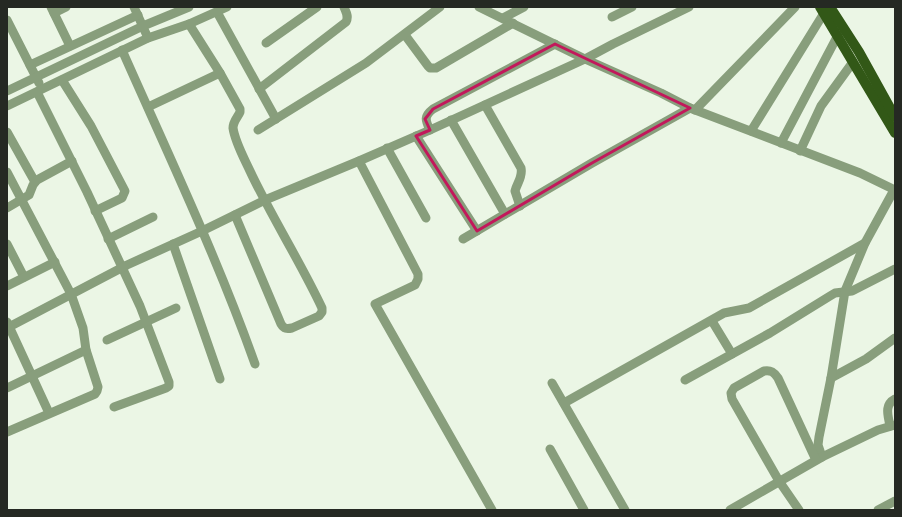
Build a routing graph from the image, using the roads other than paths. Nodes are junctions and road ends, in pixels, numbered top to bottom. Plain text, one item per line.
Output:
1 (66, 7) edge
2 (189, 7) edge
3 (227, 7) edge
4 (317, 7) edge
5 (344, 7) edge
6 (440, 7) edge
7 (479, 7) edge
8 (524, 7) edge
9 (632, 7) edge
10 (689, 7) edge
11 (795, 7) edge
12 (825, 9) edge
13 (52, 10) edge
14 (136, 11) edge
15 (217, 12) junction
16 (612, 17) dead end
17 (503, 18) junction
18 (7, 20) edge
19 (513, 23) junction
20 (189, 24) junction
21 (145, 32) junction
22 (404, 35) junction
23 (838, 35) junction
24 (266, 43) dead end
25 (555, 44) junction
26 (70, 46) junction
27 (122, 50) junction
28 (585, 59) junction
29 (853, 62) junction
30 (30, 65) junction
31 (220, 73) junction
32 (62, 80) junction
33 (39, 85) junction
34 (259, 89) junction
35 (7, 91) edge
36 (485, 105) junction
37 (7, 106) edge
38 (148, 107) junction
39 (692, 109) junction
40 (891, 112) edge
41 (276, 119) junction
42 (451, 120) junction
43 (258, 130) dead end
44 (430, 130) junction
45 (751, 131) junction
46 (7, 132) edge
47 (895, 133) edge
48 (416, 136) junction
49 (781, 143) junction
50 (388, 148) junction
51 (800, 151) junction
52 (72, 161) junction
53 (359, 162) junction
54 (7, 172) edge
55 (35, 182) junction
56 (894, 190) edge
57 (22, 200) junction
58 (265, 200) junction
59 (520, 206) junction
60 (7, 208) edge
61 (95, 211) junction
62 (505, 214) junction
63 (235, 215) junction
64 (153, 217) dead end
65 (426, 218) dead end
66 (202, 231) junction
67 (477, 231) junction
68 (108, 239) junction
69 (463, 239) dead end
70 (865, 243) junction
71 (7, 244) edge
72 (173, 244) junction
73 (55, 262) junction
74 (122, 268) junction
75 (895, 269) edge
76 (24, 277) junction
77 (7, 286) edge
78 (845, 292) junction
79 (71, 294) junction
80 (176, 308) dead end
81 (712, 321) junction
82 (146, 322) junction
83 (8, 325) edge
84 (895, 338) edge
85 (106, 340) dead end
86 (86, 350) junction
87 (732, 354) junction
88 (255, 364) dead end
89 (32, 376) junction
90 (831, 378) junction
91 (220, 379) dead end
92 (685, 380) dead end
93 (552, 383) dead end
94 (7, 388) edge
95 (895, 399) edge
96 (564, 403) junction
97 (114, 407) dead end
98 (49, 414) junction
99 (892, 425) edge
100 (7, 432) edge
101 (550, 449) dead end
102 (819, 458) junction
103 (779, 481) junction
104 (895, 501) edge
105 (492, 510) edge
106 (584, 510) edge
107 (625, 510) edge
108 (730, 510) edge
109 (799, 510) edge
110 (878, 510) edge

1 - 13 street
2 - 21 street
3 - 15 street
4 - 24 street
5 - 34 street
6 - 22 street
7 - 17 street
8 - 17 street
9 - 16 street
10 - 28 street
11 - 39 street
12 - 23 main road
12 - 40 main road
12 - 45 street
13 - 26 street
14 - 21 street
14 - 26 street
15 - 20 street
15 - 34 street
17 - 19 street
18 - 30 street
19 - 22 street
19 - 25 street
20 - 21 street
20 - 31 street
21 - 27 street
21 - 33 street
22 - 41 street
23 - 29 main road
23 - 49 street
25 - 28 street
25 - 44 street
26 - 30 street
27 - 32 street
27 - 38 street
28 - 36 street
28 - 39 street
29 - 40 main road
29 - 51 street
30 - 33 street
31 - 38 street
31 - 58 street
32 - 33 street
32 - 61 street
33 - 35 street
33 - 37 street
33 - 52 street
34 - 41 street
36 - 42 street
36 - 59 street
38 - 66 street
39 - 45 street
39 - 59 street
40 - 47 main road
41 - 43 street
42 - 44 street
42 - 62 street
44 - 48 street
45 - 49 street
46 - 55 street
48 - 50 street
48 - 67 street
49 - 51 street
50 - 53 street
50 - 65 street
51 - 56 street
52 - 55 street
52 - 61 street
53 - 58 street
53 - 105 street
54 - 57 street
55 - 57 street
56 - 70 street
57 - 60 street
57 - 73 street
58 - 63 street
58 - 63 street
59 - 62 street
61 - 68 street
62 - 67 street
63 - 66 street
64 - 68 street
66 - 72 street
66 - 88 street
67 - 69 street
68 - 74 street
70 - 78 street
70 - 81 street
71 - 76 street
72 - 74 street
72 - 91 street
73 - 76 street
73 - 79 street
74 - 79 street
74 - 82 street
75 - 78 street
76 - 77 street
78 - 87 street
78 - 90 street
79 - 83 street
79 - 86 street
80 - 82 street
81 - 87 street
81 - 96 street
82 - 85 street
82 - 97 street
83 - 89 street
84 - 90 street
86 - 89 street
86 - 98 street
87 - 92 street
89 - 94 street
89 - 98 street
90 - 102 street
93 - 96 street
95 - 99 street
96 - 107 street
98 - 100 street
99 - 102 street
101 - 106 street
102 - 103 street
102 - 103 street
103 - 108 street
103 - 109 street
104 - 110 street

